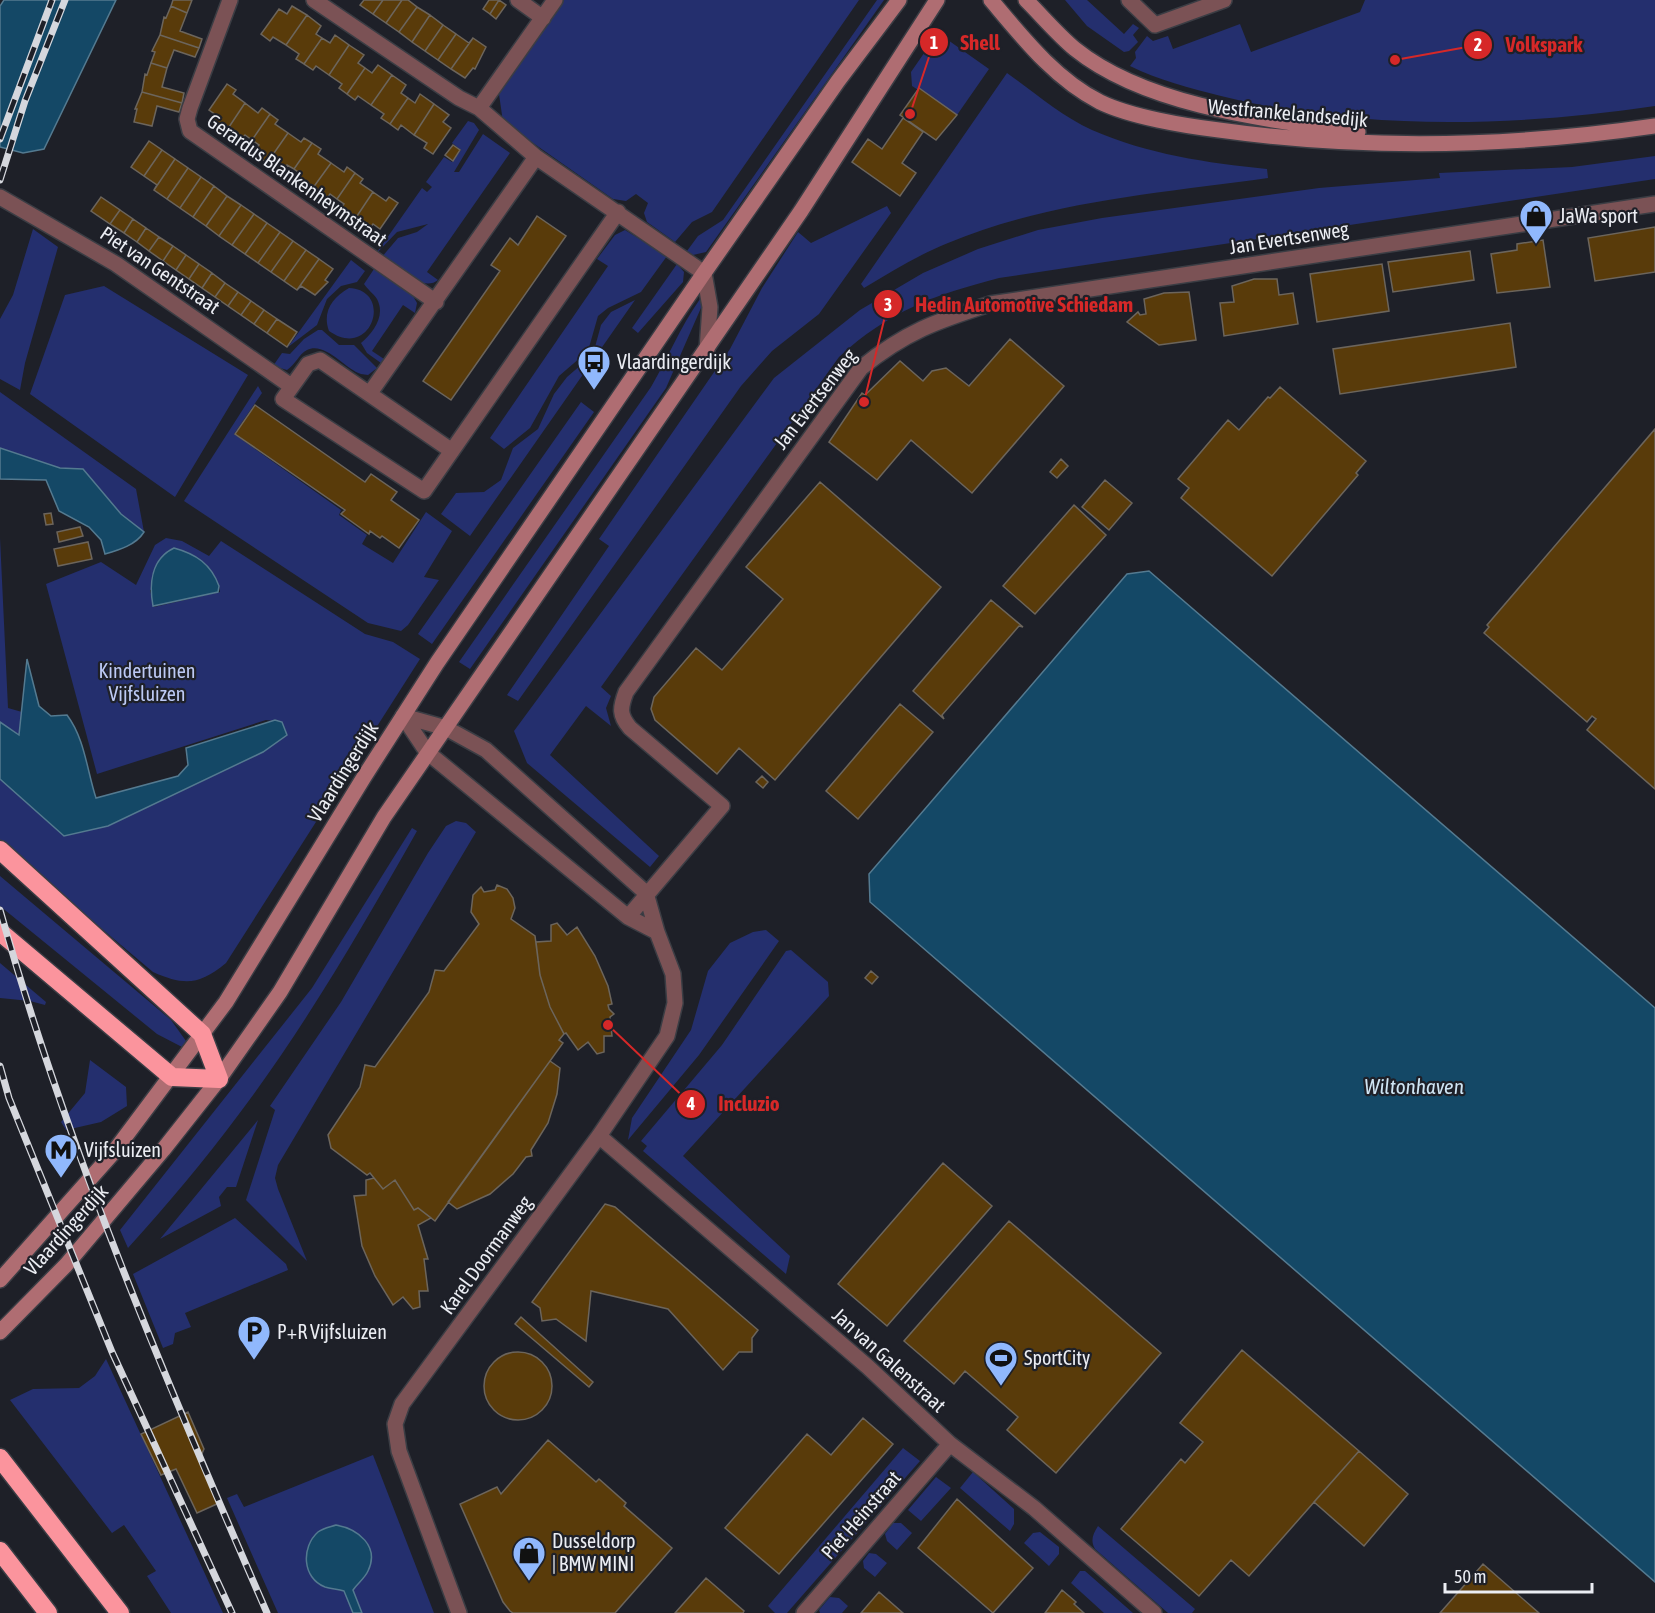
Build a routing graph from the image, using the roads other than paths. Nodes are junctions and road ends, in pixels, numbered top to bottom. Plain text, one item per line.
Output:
1 (230, 0) edge
2 (314, 0) edge
3 (518, 0) edge
4 (555, 0) edge
5 (899, 0) edge
6 (937, 0) edge
7 (991, 0) edge
8 (1026, 0) edge
9 (1129, 0) edge
10 (1224, 0) edge
11 (543, 18) junction
12 (479, 108) junction
13 (1655, 126) edge
14 (1448, 144) junction
15 (537, 157) junction
16 (0, 197) edge
17 (1655, 204) edge
18 (618, 212) junction
19 (704, 273) junction
20 (436, 302) junction
21 (707, 350) junction
22 (291, 386) junction
23 (370, 393) junction
24 (452, 451) junction
25 (403, 716) junction
26 (446, 728) junction
27 (427, 753) junction
28 (0, 850) edge
29 (646, 893) junction
30 (628, 917) junction
31 (0, 932) edge
32 (657, 933) junction
33 (202, 1034) junction
34 (172, 1077) junction
35 (219, 1079) junction
36 (599, 1136) junction
37 (0, 1280) edge
38 (0, 1332) edge
39 (950, 1444) junction
40 (0, 1458) edge
41 (0, 1551) edge
42 (48, 1613) edge
43 (120, 1613) edge
44 (459, 1613) edge
45 (804, 1613) edge
46 (1154, 1613) edge

1 - 20 street, Gerardus Blankenheymstraat
2 - 12 street
3 - 11 street
4 - 11 street
5 - 19 main road, Vlaardingerdijk
6 - 21 main road, Vlaardingerdijk
7 - 14 main road, Westfrankelandsedijk
8 - 14 main road, Westfrankelandsedijk
9 - 10 street
11 - 12 street
12 - 15 street
13 - 14 main road, Westfrankelandsedijk
15 - 18 street
15 - 20 street
16 - 22 street, Piet van Gentstraat
17 - 29 street, Jan Evertsenweg
18 - 19 street
18 - 24 street
19 - 21 street
19 - 25 main road, Vlaardingerdijk
20 - 23 street
21 - 26 main road, Vlaardingerdijk
22 - 23 street
22 - 24 street
23 - 24 street
25 - 26 street
25 - 27 street
25 - 33 main road, Vlaardingerdijk
26 - 27 main road, Vlaardingerdijk
26 - 29 street
27 - 30 street
27 - 35 main road, Vlaardingerdijk
28 - 33 highway
29 - 30 street, Jan Evertsenweg
29 - 32 street, Karel Doormanweg
30 - 32 street
31 - 34 highway
32 - 36 street, Karel Doormanweg
33 - 34 main road, Vlaardingerdijk
33 - 35 highway
34 - 35 highway
34 - 37 main road, Vlaardingerdijk
35 - 38 main road, Vlaardingerdijk
36 - 39 street, Jan van Galenstraat
36 - 44 street, Karel Doormanweg
39 - 45 street, Piet Heinstraat
39 - 46 street, Jan van Galenstraat
40 - 43 highway
41 - 42 highway

